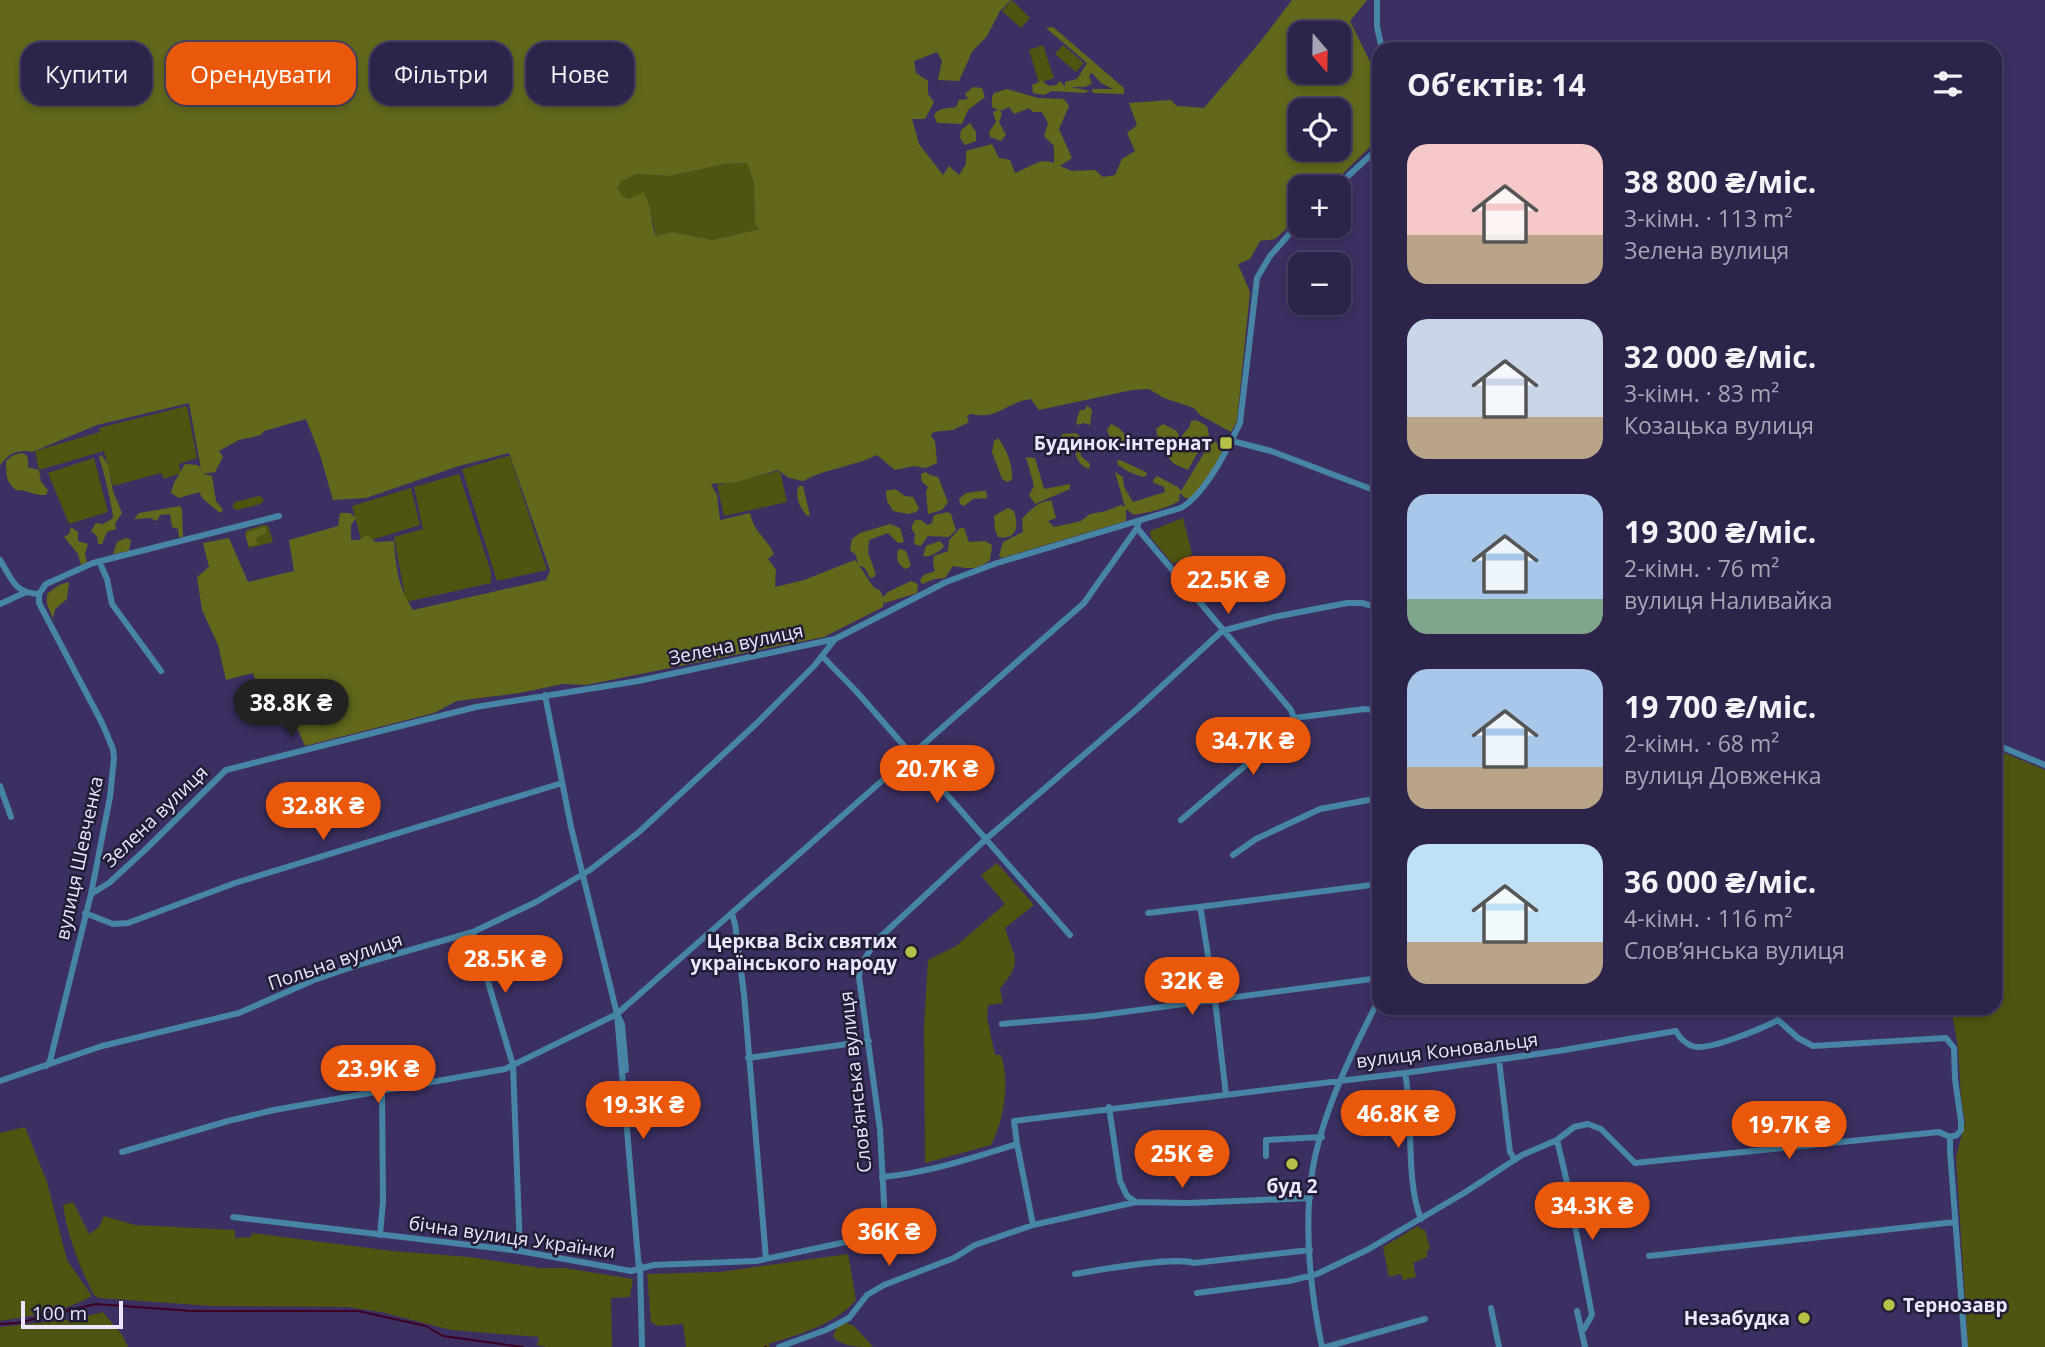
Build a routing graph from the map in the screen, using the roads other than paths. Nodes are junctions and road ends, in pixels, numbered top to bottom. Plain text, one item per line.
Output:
1 (1377, 0) edge
2 (1380, 42) edge
3 (1372, 154) edge
4 (1349, 175) edge
5 (1288, 236) edge
6 (1232, 441) junction
7 (1372, 489) edge
8 (279, 516) dead end
9 (1138, 525) junction
10 (0, 560) edge
11 (99, 561) junction
12 (24, 593) junction
13 (39, 594) junction
14 (0, 604) edge
15 (1372, 605) edge
16 (1223, 631) junction
17 (835, 639) junction
18 (822, 657) junction
19 (161, 671) dead end
20 (545, 695) junction
21 (1372, 710) edge
22 (1294, 718) junction
23 (2002, 747) edge
24 (911, 755) junction
25 (2045, 765) edge
26 (562, 783) junction
27 (0, 786) edge
28 (1372, 799) edge
29 (11, 817) dead end
30 (1181, 820) dead end
31 (986, 839) junction
32 (1233, 855) dead end
33 (582, 875) junction
34 (1372, 885) edge
35 (91, 894) junction
36 (1199, 907) junction
37 (1148, 912) dead end
38 (85, 913) junction
39 (732, 914) junction
40 (473, 932) junction
41 (1070, 935) dead end
42 (1372, 979) edge
43 (1215, 1000) junction
44 (617, 1014) junction
45 (1372, 1015) edge
46 (1002, 1024) dead end
47 (869, 1041) junction
48 (748, 1058) junction
49 (1499, 1060) junction
50 (513, 1065) junction
51 (45, 1068) junction
52 (1405, 1073) junction
53 (1342, 1081) junction
54 (0, 1082) edge
55 (382, 1091) junction
56 (1226, 1095) junction
57 (1109, 1107) junction
58 (1322, 1137) junction
59 (1950, 1137) junction
60 (1557, 1140) junction
61 (1017, 1144) junction
62 (122, 1152) dead end
63 (1266, 1156) dead end
64 (1514, 1160) junction
65 (882, 1177) junction
66 (1310, 1198) junction
67 (1136, 1202) junction
68 (233, 1217) dead end
69 (1421, 1219) junction
70 (1955, 1222) junction
71 (1033, 1225) junction
72 (380, 1235) junction
73 (1310, 1250) junction
74 (520, 1251) junction
75 (1649, 1256) dead end
76 (766, 1259) junction
77 (639, 1269) junction
78 (1075, 1274) dead end
79 (1311, 1274) junction
80 (1197, 1293) dead end
81 (1491, 1308) dead end
82 (1577, 1311) dead end
83 (1425, 1319) dead end
84 (1582, 1330) junction
85 (642, 1347) edge
86 (779, 1347) edge
87 (1324, 1347) edge
88 (1499, 1347) edge
89 (1585, 1347) edge
90 (1965, 1347) edge

1 - 2 street
3 - 4 street
5 - 6 street, Зелена вулиця
6 - 7 street
6 - 9 street, Зелена вулиця
8 - 11 street
9 - 16 street
9 - 17 street, Зелена вулиця
9 - 24 street
10 - 12 street
11 - 13 street
11 - 19 street
12 - 13 street
12 - 14 street
13 - 35 street, вулиця Шевченка
15 - 16 street
16 - 22 street
16 - 31 street, Словʼянська вулиця
17 - 18 street, Польна вулиця
17 - 20 street, Зелена вулиця
18 - 24 street
18 - 33 street, Польна вулиця
20 - 26 street
20 - 35 street, Зелена вулиця
21 - 22 street
22 - 30 street
23 - 25 street
24 - 31 street
24 - 39 street
26 - 33 street
26 - 38 street
27 - 29 street
28 - 32 street
31 - 41 street
31 - 47 street, Словʼянська вулиця
33 - 40 street, Польна вулиця
33 - 44 street
34 - 36 street
35 - 38 street, вулиця Шевченка
36 - 37 street
36 - 43 street
38 - 51 street, вулиця Шевченка
39 - 44 street
39 - 48 street
40 - 50 street
40 - 51 street, Польна вулиця
42 - 43 street
43 - 46 street
43 - 56 street
44 - 50 street
44 - 77 street
45 - 53 street
47 - 48 street
47 - 65 street, Словʼянська вулиця
48 - 76 street
49 - 52 street, вулиця Коновальця
49 - 59 street, вулиця Коновальця
49 - 64 street
50 - 55 street
50 - 74 street
51 - 54 street, Польна вулиця
52 - 53 street, вулиця Коновальця
52 - 69 street
53 - 56 street, вулиця Коновальця
53 - 58 street
55 - 62 street
55 - 72 street, бічна вулиця Українки
56 - 57 street, вулиця Коновальця
57 - 61 street, вулиця Коновальця
57 - 67 street
58 - 63 street
58 - 66 street
59 - 60 street
59 - 70 street
60 - 64 street
60 - 84 street
61 - 65 street
61 - 71 street
64 - 69 street
65 - 76 street, Словʼянська вулиця
66 - 67 street
66 - 73 street
67 - 71 street
68 - 72 street, бічна вулиця Українки
69 - 79 street
70 - 75 street
70 - 90 street
71 - 86 street
72 - 74 street, бічна вулиця Українки
73 - 78 street
73 - 79 street
74 - 77 street, бічна вулиця Українки
76 - 77 street, бічна вулиця Українки
77 - 85 street
79 - 80 street
79 - 87 street
81 - 88 street
82 - 84 street
83 - 87 street
84 - 89 street

